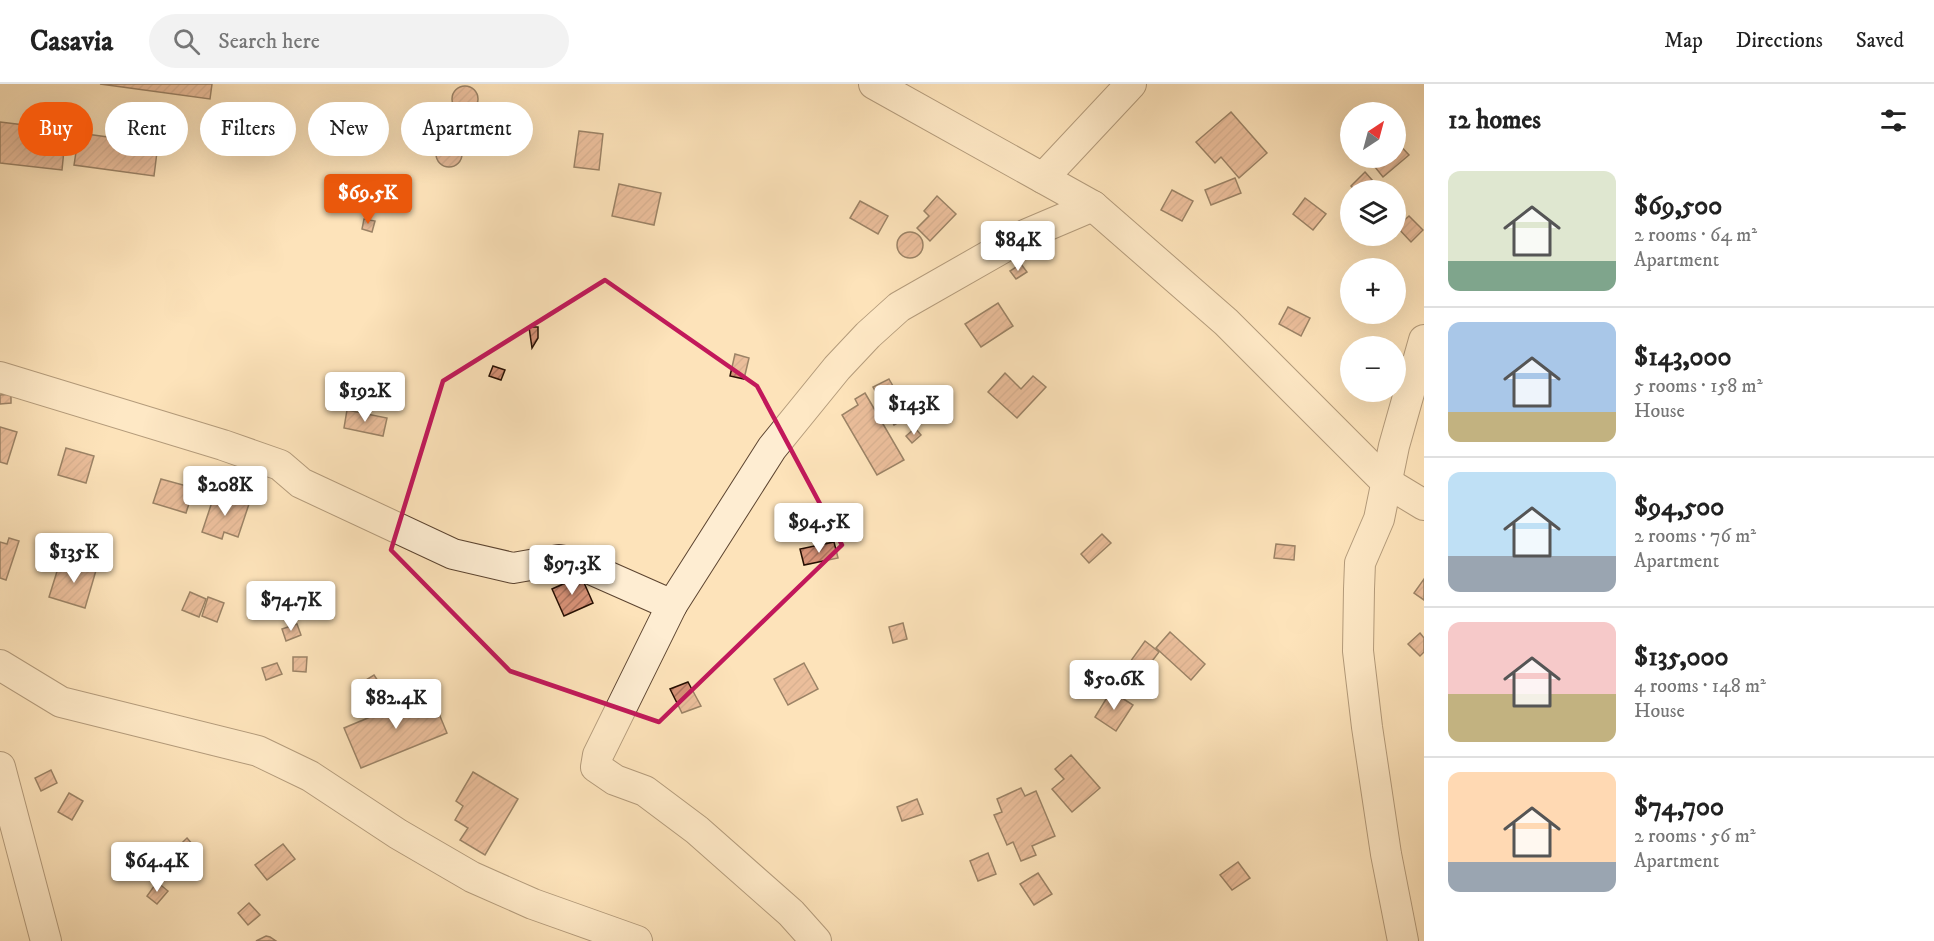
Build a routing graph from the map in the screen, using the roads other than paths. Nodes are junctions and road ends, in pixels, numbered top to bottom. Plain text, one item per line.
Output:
1 (874, 84) edge
2 (1131, 84) edge
3 (1043, 178) junction
4 (1093, 206) junction
5 (1424, 340) edge
6 (0, 377) edge
7 (1386, 482) junction
8 (1424, 505) edge
9 (672, 605) junction
10 (0, 665) edge
11 (0, 767) edge
12 (45, 941) edge
13 (637, 941) edge
14 (816, 941) edge
15 (1403, 941) edge

1 - 3 street
2 - 3 street
3 - 4 street
4 - 7 street
4 - 9 street
5 - 7 street
6 - 9 street
7 - 8 street
7 - 15 street
9 - 14 street
10 - 13 street
11 - 12 street

